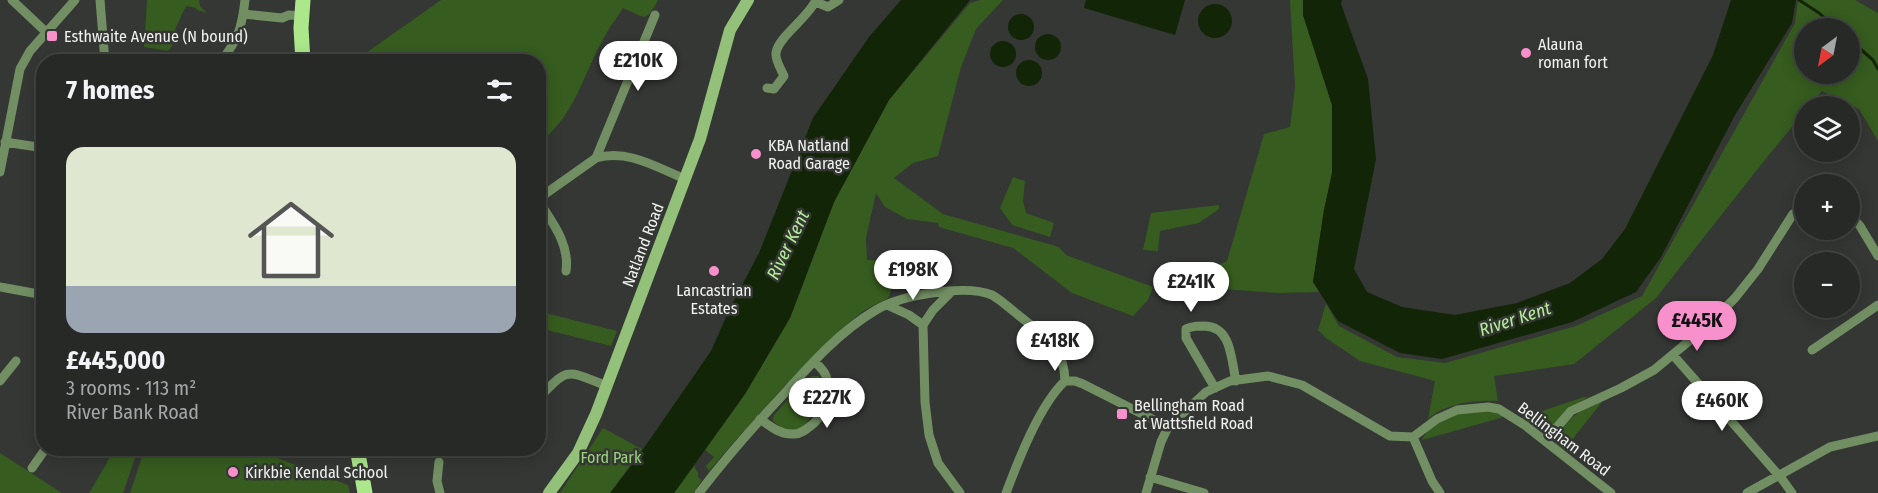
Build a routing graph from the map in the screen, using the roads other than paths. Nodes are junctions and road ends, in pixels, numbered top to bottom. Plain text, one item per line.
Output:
1 (12, 0) edge
2 (75, 0) edge
3 (100, 0) edge
4 (245, 0) edge
5 (303, 0) edge
6 (748, 0) edge
7 (839, 0) edge
8 (816, 1) edge
9 (243, 14) junction
10 (655, 15) dead end
11 (302, 16) junction
12 (46, 32) junction
13 (104, 54) edge
14 (226, 54) edge
15 (303, 54) edge
16 (767, 88) dead end
17 (5, 142) junction
18 (36, 147) edge
19 (596, 158) junction
20 (0, 172) edge
21 (685, 179) junction
22 (546, 193) edge
23 (546, 212) edge
24 (1794, 213) edge
25 (1860, 226) edge
26 (1878, 256) edge
27 (566, 271) dead end
28 (0, 287) edge
29 (952, 291) junction
30 (36, 294) edge
31 (887, 305) junction
32 (1878, 305) edge
33 (923, 325) junction
34 (1812, 350) dead end
35 (1673, 355) junction
36 (15, 361) dead end
37 (814, 361) junction
38 (0, 381) edge
39 (1065, 381) junction
40 (1236, 381) junction
41 (607, 386) junction
42 (1215, 388) junction
43 (546, 391) edge
44 (760, 419) junction
45 (1168, 427) junction
46 (1878, 436) edge
47 (1413, 437) junction
48 (1545, 441) junction
49 (40, 456) edge
50 (358, 456) edge
51 (439, 462) dead end
52 (32, 468) dead end
53 (1778, 475) junction
54 (1150, 477) junction
55 (1600, 485) junction
56 (365, 493) edge
57 (440, 493) edge
58 (549, 493) edge
59 (699, 493) edge
60 (960, 493) edge
61 (1006, 493) edge
62 (1146, 493) edge
63 (1204, 493) edge
64 (1440, 493) edge
65 (1594, 493) edge
66 (1611, 493) edge
67 (1748, 493) edge
68 (1792, 493) edge

1 - 12 street
2 - 12 street
3 - 13 street
4 - 9 street
5 - 11 main road
6 - 21 street, Natland Road
7 - 8 street
8 - 16 street
9 - 11 street
9 - 14 street
10 - 19 street
11 - 15 main road
12 - 17 street
17 - 18 street
17 - 20 street
19 - 21 street
19 - 22 street
21 - 41 street, Natland Road
23 - 27 street
24 - 35 street
25 - 26 street
28 - 30 street
29 - 31 street
29 - 33 street
29 - 39 street
31 - 33 street
31 - 37 street
32 - 34 street
33 - 60 street
35 - 48 street
35 - 53 street
36 - 38 street
37 - 44 street
37 - 44 street
39 - 45 street
39 - 61 street
40 - 42 street
40 - 42 street
40 - 47 street
41 - 43 street
41 - 58 street, Natland Road
42 - 45 street
44 - 59 street
45 - 54 street
46 - 53 street
47 - 48 street, Bellingham Road
47 - 64 street
48 - 55 street, Bellingham Road
49 - 52 street
50 - 56 main road
51 - 57 street
53 - 67 street
53 - 68 street
54 - 62 street
54 - 63 street
55 - 65 street
55 - 66 street, Bellingham Road

